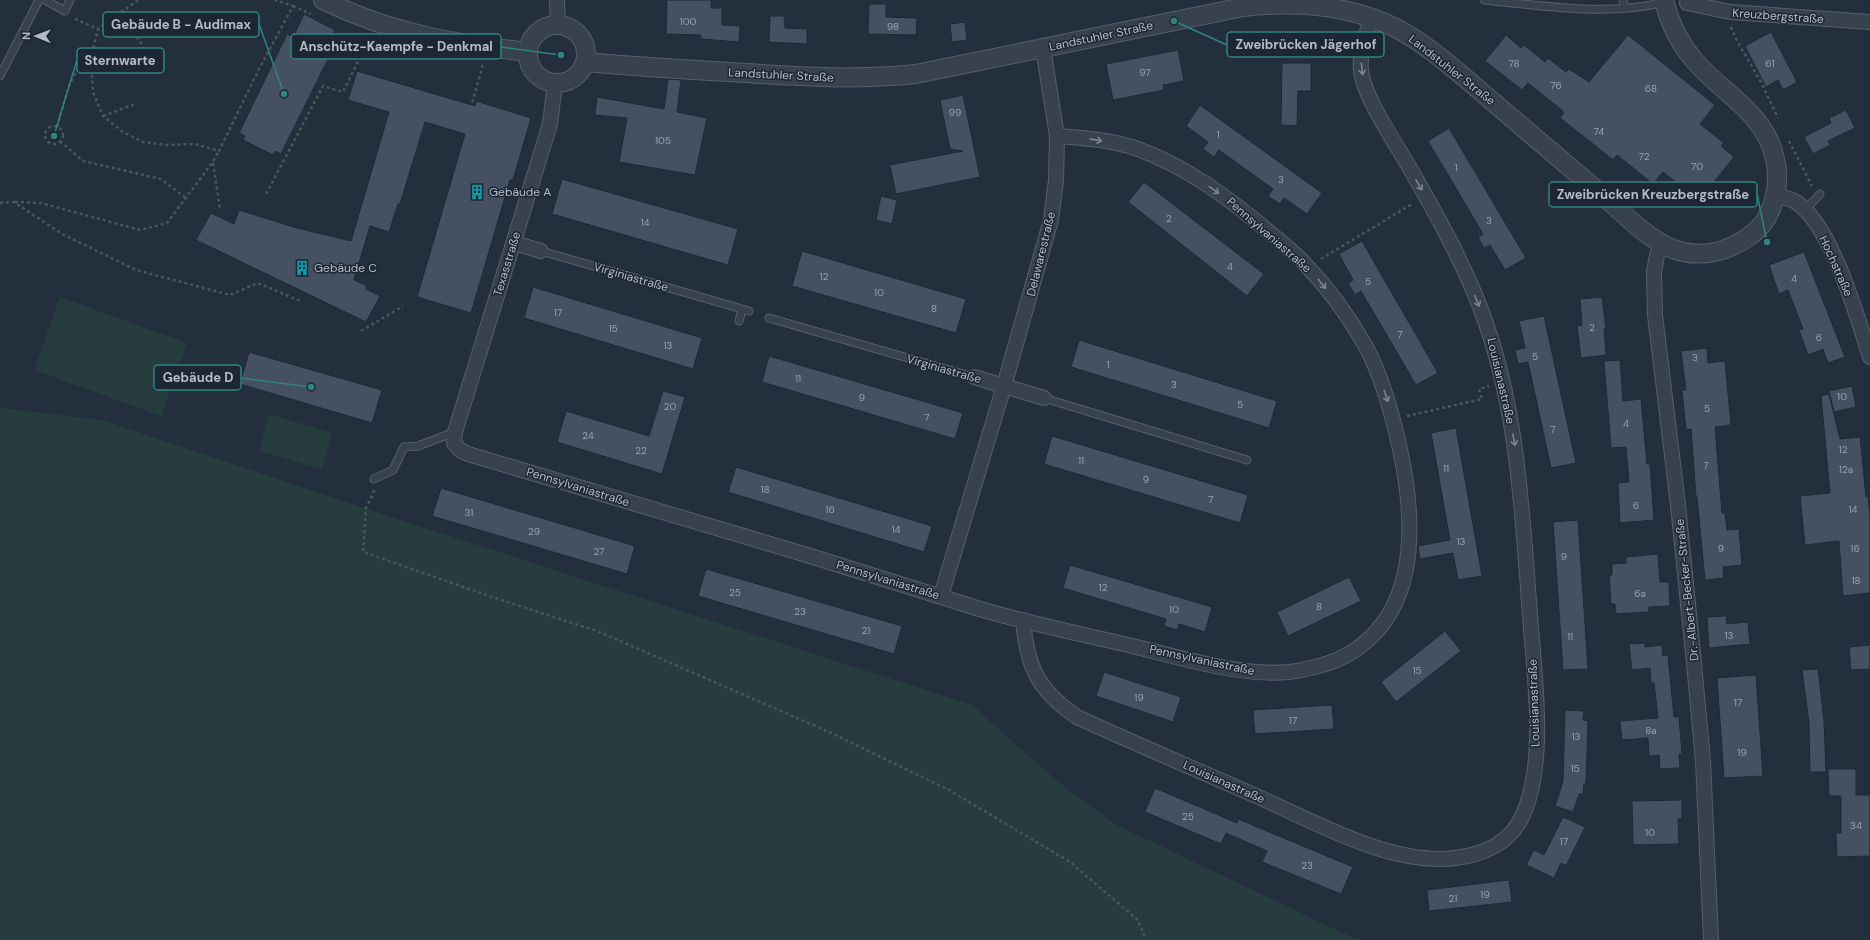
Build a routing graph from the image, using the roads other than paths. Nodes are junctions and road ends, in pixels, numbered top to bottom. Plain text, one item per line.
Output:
1 (39, 0) edge
2 (45, 0) edge
3 (70, 0) edge
4 (324, 0) edge
5 (557, 0) edge
6 (1484, 0) edge
7 (1623, 0) edge
8 (1664, 1) edge
9 (1293, 2) edge
10 (1687, 3) dead end
11 (1625, 8) junction
12 (1372, 18) junction
13 (1870, 22) edge
14 (558, 24) junction
15 (1043, 48) junction
16 (528, 52) junction
17 (586, 62) junction
18 (0, 76) edge
19 (556, 84) junction
20 (1057, 136) junction
21 (1820, 194) dead end
22 (1776, 196) junction
23 (1805, 210) junction
24 (514, 243) junction
25 (1663, 243) junction
26 (541, 251) joint
27 (769, 318) dead end
28 (739, 321) dead end
29 (1870, 357) edge
30 (974, 377) joint
31 (1004, 386) junction
32 (1044, 398) joint
33 (454, 438) junction
34 (1247, 460) dead end
35 (374, 479) road end
36 (941, 596) junction
37 (1022, 620) junction
38 (1711, 940) edge

1 - 18 lane
2 - 3 lane
4 - 16 street
5 - 14 street
6 - 11 lane
7 - 11 lane
8 - 11 lane
8 - 22 street, Landstuhler Straße
9 - 12 street, Landstuhler Straße
9 - 15 street, Landstuhler Straße
10 - 13 street, Kreuzbergstraße
12 - 25 street, Landstuhler Straße
12 -> 37 street, Louisianastraße
14 - 16 street
14 - 17 street
15 - 17 street, Landstuhler Straße
15 - 20 street, Delawarestraße
16 - 19 street
17 - 19 street
19 - 24 street, Texasstraße
20 - 31 street, Delawarestraße
20 -> 37 street, Pennsylvaniastraße
21 - 23 lane
22 - 23 street, Hochstraße
22 - 25 street, Landstuhler Straße
23 - 29 street, Hochstraße
24 - 26 street, Virginiastraße
24 - 33 street, Texasstraße
25 - 38 street, Dr.-Albert-Becker-Straße
26 - 28 lane, Virginiastraße
27 - 30 lane, Virginiastraße
30 - 31 street, Virginiastraße
31 - 32 street
31 - 36 street, Delawarestraße
32 - 34 lane
33 - 35 lane
33 - 36 street, Pennsylvaniastraße
36 - 37 street, Pennsylvaniastraße

